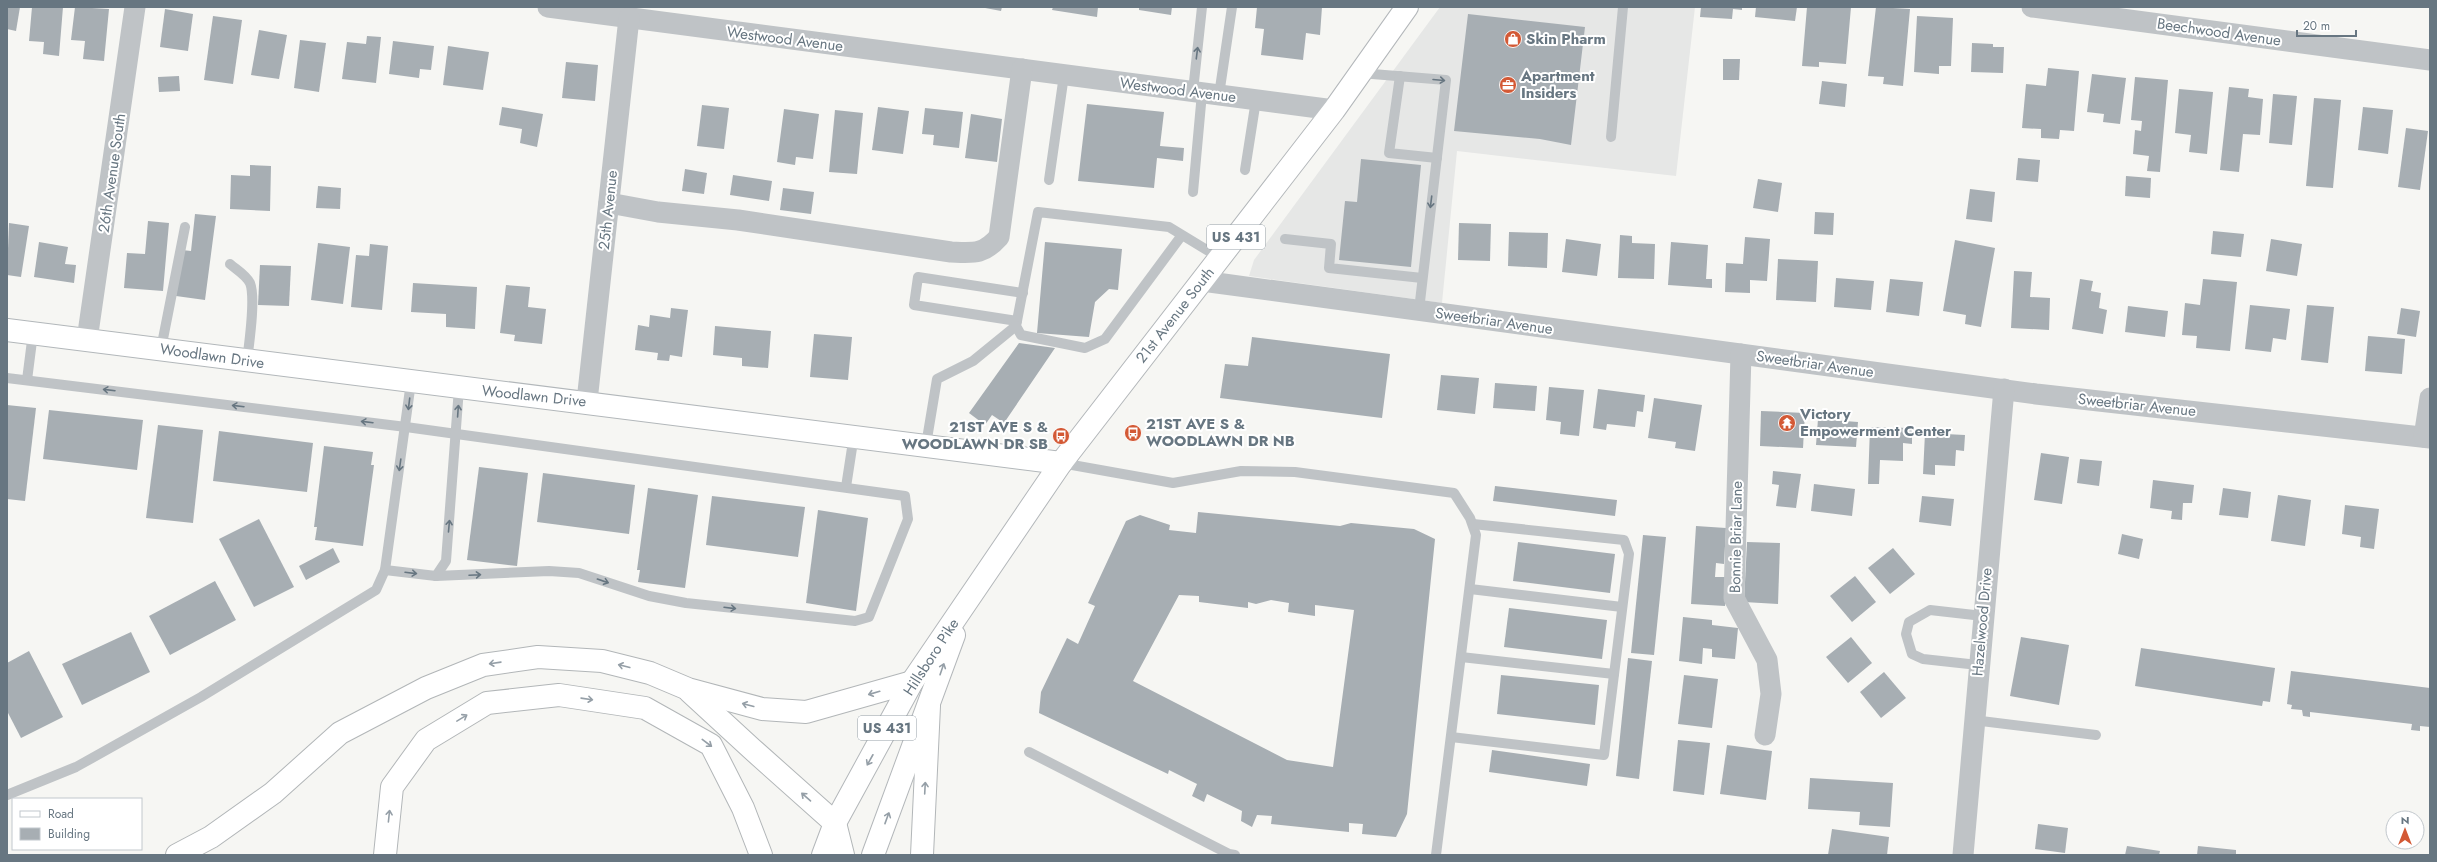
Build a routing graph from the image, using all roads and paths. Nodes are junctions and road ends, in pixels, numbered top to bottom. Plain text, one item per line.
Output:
1 (135, 7) edge
2 (548, 7) edge
3 (1202, 7) edge
4 (1232, 7) edge
5 (1407, 7) edge
6 (1624, 7) edge
7 (2032, 7) edge
8 (629, 18) junction
9 (2430, 60) edge
10 (1022, 69) junction
11 (1360, 73) junction
12 (1064, 75) junction
13 (1400, 76) junction
14 (1205, 93) junction
15 (1256, 100) junction
16 (1334, 110) junction
17 (1611, 136) dead end
18 (1437, 158) junction
19 (1245, 170) dead end
20 (1049, 180) dead end
21 (1193, 192) dead end
22 (609, 203) junction
23 (185, 227) dead end
24 (1182, 235) junction
25 (1285, 239) dead end
26 (1220, 258) junction
27 (230, 264) dead end
28 (1422, 278) junction
29 (1202, 281) junction
30 (1023, 293) junction
31 (1418, 310) junction
32 (1017, 323) junction
33 (7, 330) edge
34 (33, 333) junction
35 (87, 340) junction
36 (161, 349) junction
37 (1741, 354) junction
38 (247, 361) junction
39 (7, 378) edge
40 (27, 380) junction
41 (411, 382) junction
42 (459, 388) junction
43 (2004, 389) junction
44 (2430, 398) edge
45 (588, 402) junction
46 (406, 427) junction
47 (456, 433) junction
48 (854, 435) junction
49 (2427, 438) edge
50 (926, 445) junction
51 (1061, 463) junction
52 (846, 487) junction
53 (1473, 524) junction
54 (385, 570) junction
55 (436, 576) junction
56 (1470, 589) junction
57 (1622, 607) junction
58 (963, 608) junction
59 (1983, 616) junction
60 (1461, 657) junction
61 (1978, 665) junction
62 (1614, 674) junction
63 (912, 682) junction
64 (688, 690) junction
65 (929, 706) junction
66 (1973, 720) junction
67 (1765, 735) dead end
68 (2096, 735) dead end
69 (1451, 737) junction
70 (1029, 752) dead end
71 (7, 795) edge
72 (836, 823) junction
73 (176, 855) edge
74 (385, 855) edge
75 (761, 855) edge
76 (823, 855) edge
77 (843, 855) edge
78 (873, 855) edge
79 (922, 855) edge
80 (1235, 855) edge
81 (1436, 855) edge
82 (1963, 855) edge

1 - 35 street, 26th Avenue South
2 - 8 street, Westwood Avenue
14 -> 3 lane
4 - 14 lane
5 - 11 main road, 21st Avenue South / US 431
6 - 17 lane
7 - 9 street, Beechwood Avenue
8 - 10 street, Westwood Avenue
8 - 22 street, 25th Avenue
10 - 12 street, Westwood Avenue
10 - 22 street
11 - 13 lane
11 - 16 main road, 21st Avenue South / US 431
12 - 14 street, Westwood Avenue
12 - 20 lane
13 -> 18 lane
13 - 18 lane
14 - 15 street, Westwood Avenue
14 - 21 lane
15 - 16 street, Westwood Avenue
15 - 19 lane
16 - 26 main road, 21st Avenue South / US 431
18 -> 28 lane
22 - 45 street, 25th Avenue
23 - 36 lane
24 - 26 lane
24 - 30 lane
24 - 32 lane
25 - 28 lane
26 - 29 main road, 21st Avenue South / US 431
27 - 38 lane
28 - 31 lane
29 - 31 street, Sweetbriar Avenue
29 - 51 main road, 21st Avenue South / US 431
30 - 32 lane
30 - 32 lane
31 - 37 street, Sweetbriar Avenue
32 - 50 lane
33 - 34 main road, Woodlawn Drive
34 - 35 main road, Woodlawn Drive
34 - 40 lane
35 - 36 main road, Woodlawn Drive
36 - 38 main road, Woodlawn Drive
37 - 43 street, Sweetbriar Avenue
37 - 67 street, Bonnie Briar Lane
38 - 41 main road, Woodlawn Drive
39 - 40 lane
46 -> 40 lane
41 - 42 main road, Woodlawn Drive
41 -> 46 lane
42 - 45 main road, Woodlawn Drive
47 -> 42 lane
43 - 49 street, Sweetbriar Avenue
43 - 59 street, Hazelwood Drive
44 - 49 street
45 - 48 main road, Woodlawn Drive
46 - 47 lane
46 -> 54 lane
47 - 52 lane
55 -> 47 lane
48 - 50 main road, Woodlawn Drive
48 - 52 lane
50 - 51 main road, Woodlawn Drive
51 - 53 lane
51 - 58 main road, 21st Avenue South / US 431
55 -> 52 lane
53 - 56 lane
53 - 57 lane
54 -> 55 lane
54 - 71 lane
56 - 57 lane
56 - 60 lane
57 - 62 lane
58 - 63 main road, Hillsboro Pike / US 431
65 -> 58 main road, Hillsboro Pike / US 431
59 - 61 street, Hazelwood Drive
59 - 61 lane
60 - 62 lane
60 - 69 lane
61 - 66 street, Hazelwood Drive
62 - 69 lane
63 -> 64 main road
63 -> 72 main road, Hillsboro Pike / US 431
72 -> 64 main road
64 -> 73 main road
78 -> 65 main road, Hillsboro Pike / US 431
79 -> 65 main road
66 - 68 lane
66 - 82 street, Hazelwood Drive
69 - 81 lane
70 - 80 lane
72 - 76 main road, Hillsboro Pike / US 431
72 - 77 main road
74 -> 75 main road

